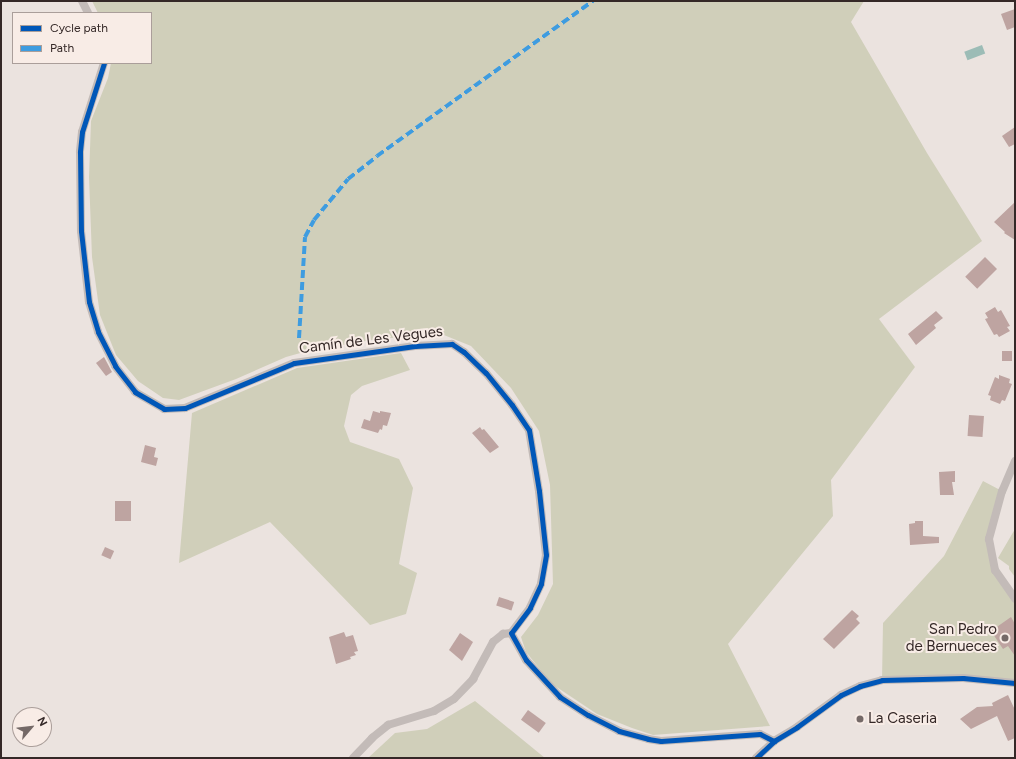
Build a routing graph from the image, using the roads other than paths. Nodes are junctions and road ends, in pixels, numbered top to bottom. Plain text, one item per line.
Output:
1 (82, 1) edge
2 (88, 12) edge
3 (104, 64) edge
4 (1015, 460) edge
5 (1015, 599) edge
6 (511, 633) junction
7 (1015, 683) edge
8 (774, 741) junction
9 (353, 758) edge
10 (756, 758) edge

1 - 2 street
3 - 6 street, Camín de Les Vegues
4 - 5 street
6 - 8 street
6 - 9 street
7 - 8 street
8 - 10 street

